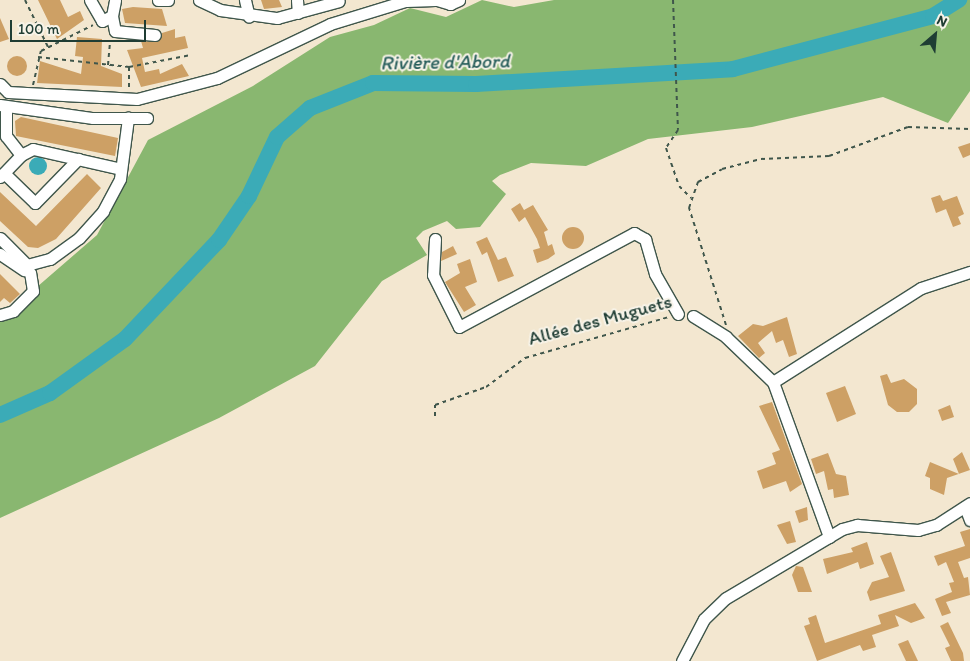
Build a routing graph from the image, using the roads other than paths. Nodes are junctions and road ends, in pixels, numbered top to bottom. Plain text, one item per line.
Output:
1 (90, 0) edge
2 (115, 0) edge
3 (158, 0) edge
4 (168, 0) edge
5 (199, 0) edge
6 (245, 0) edge
7 (297, 0) edge
8 (407, 0) edge
9 (436, 0) edge
10 (459, 0) edge
11 (339, 1) edge
12 (219, 5) edge
13 (298, 13) junction
14 (249, 16) junction
15 (108, 22) junction
16 (155, 35) dead end
17 (3, 98) edge
18 (128, 118) junction
19 (147, 118) dead end
20 (21, 155) junction
21 (78, 159) junction
22 (121, 169) junction
23 (2, 175) edge
24 (0, 238) edge
25 (435, 239) dead end
26 (0, 244) edge
27 (0, 254) edge
28 (970, 272) edge
29 (30, 273) junction
30 (678, 314) road end
31 (0, 315) edge
32 (693, 316) dead end
33 (773, 382) junction
34 (968, 505) edge
35 (970, 520) edge
36 (829, 537) junction
37 (682, 661) edge

1 - 15 street
2 - 15 street
3 - 4 street
5 - 12 street
6 - 14 street
7 - 13 street
8 - 9 street
8 - 17 street
9 - 10 street
11 - 13 street
12 - 14 street
13 - 14 street
15 - 16 street
17 - 18 street
17 - 20 street
18 - 19 street
18 - 22 street
20 - 21 street
20 - 23 street
21 - 22 street
21 - 23 street
22 - 24 street
25 - 30 street
26 - 29 street
27 - 29 street
28 - 33 street
29 - 31 street
32 - 33 street, Allée des Muguets
33 - 36 street, Allée des Muguets
34 - 35 street
34 - 36 street
36 - 37 street

